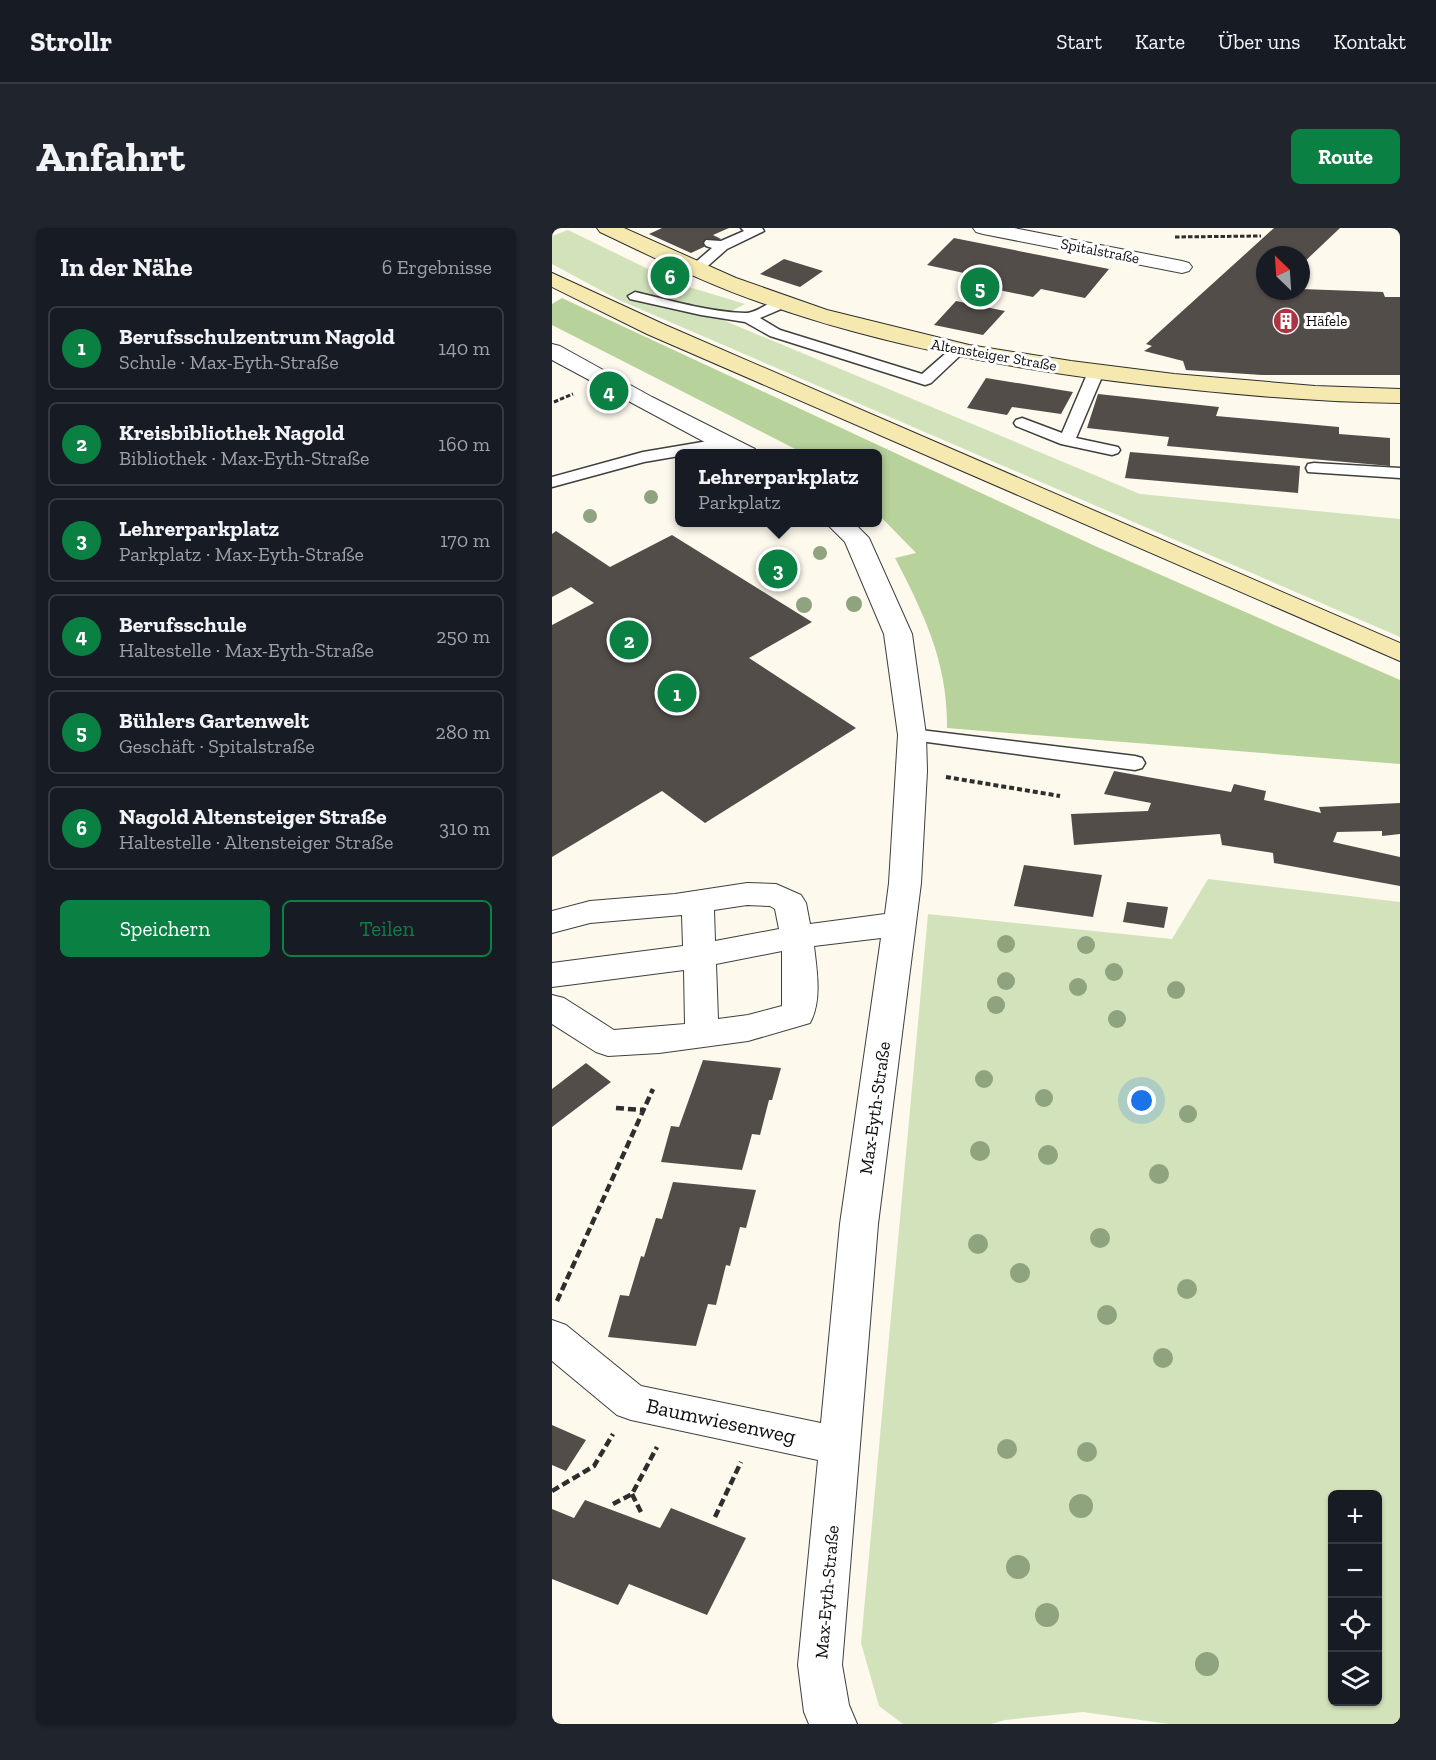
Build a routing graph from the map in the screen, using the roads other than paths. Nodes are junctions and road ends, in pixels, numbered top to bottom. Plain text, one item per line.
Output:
1 (608, 228) edge
2 (748, 228) edge
3 (983, 228) edge
4 (1182, 267) dead end
5 (696, 269) junction
6 (556, 285) edge
7 (635, 296) dead end
8 (783, 303) junction
9 (749, 318) junction
10 (958, 350) junction
11 (552, 351) edge
12 (1096, 372) junction
13 (1400, 396) edge
14 (1022, 423) dead end
15 (1067, 441) junction
16 (736, 448) edge
17 (1112, 450) dead end
18 (675, 454) edge
19 (1314, 468) dead end
20 (1400, 473) edge
21 (552, 482) edge
22 (843, 527) edge
23 (1400, 653) edge
24 (912, 735) junction
25 (1135, 763) dead end
26 (698, 902) junction
27 (552, 922) edge
28 (899, 924) junction
29 (796, 937) junction
30 (699, 956) junction
31 (552, 975) edge
32 (552, 1007) edge
33 (702, 1034) junction
34 (552, 1337) edge
35 (840, 1446) junction
36 (823, 1720) edge

1 - 5 main road, Altensteiger Straße
2 - 5 lane
3 - 4 street, Spitalstraße
5 - 8 main road, Altensteiger Straße
6 - 23 main road
7 - 9 lane
8 - 9 lane
8 - 10 main road, Altensteiger Straße
9 - 10 lane
10 - 12 main road, Altensteiger Straße
11 - 16 street
12 - 13 main road, Altensteiger Straße
12 - 15 lane
14 - 15 lane
15 - 17 lane
18 - 21 lane
19 - 20 lane
22 - 24 street, Max-Eyth-Straße
24 - 25 lane
24 - 28 street, Max-Eyth-Straße
26 - 27 street
26 - 29 street
26 - 30 street
28 - 29 street
28 - 35 street, Max-Eyth-Straße
29 - 30 street
29 - 33 street
30 - 31 street
30 - 33 street
32 - 33 street
34 - 35 street, Baumwiesenweg
35 - 36 street, Max-Eyth-Straße

